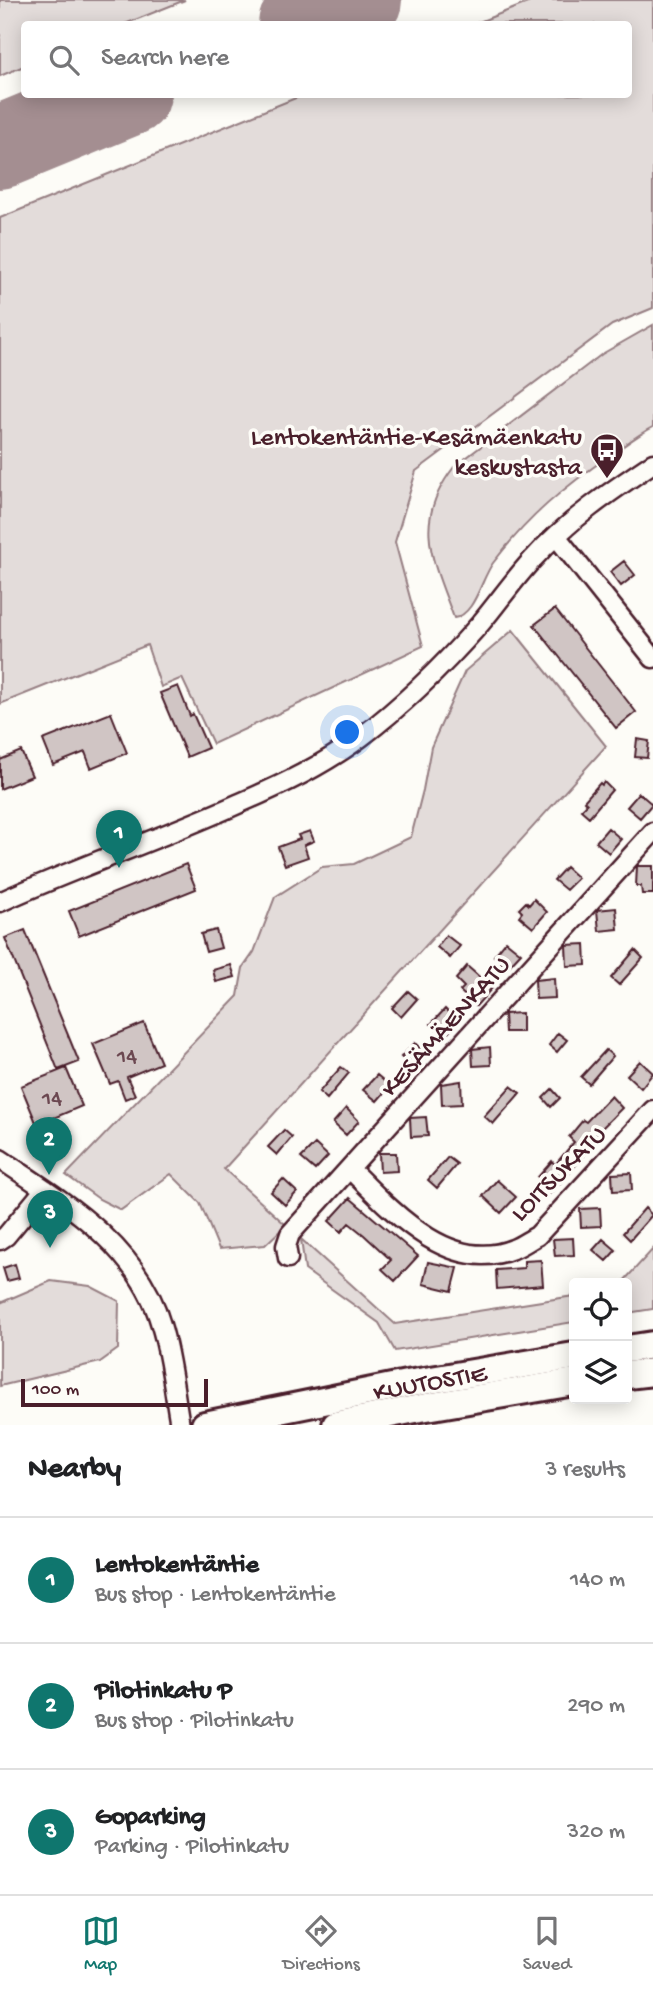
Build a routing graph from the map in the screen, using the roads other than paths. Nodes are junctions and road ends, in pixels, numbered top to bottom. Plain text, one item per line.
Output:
1 (653, 463) edge
2 (556, 536) junction
3 (652, 656) edge
4 (653, 832) edge
5 (0, 902) edge
6 (653, 1110) edge
7 (0, 1159) edge
8 (350, 1169) junction
9 (45, 1189) junction
10 (0, 1240) edge
11 (288, 1258) dead end
12 (653, 1345) edge
13 (632, 1348) edge
14 (569, 1357) edge
15 (653, 1372) edge
16 (632, 1374) edge
17 (569, 1383) edge
18 (213, 1423) edge
19 (180, 1425) edge
20 (335, 1425) edge

1 - 2 street
2 - 3 street
2 - 5 street
4 - 8 street, KESÄMÄENKATU
6 - 8 street, LOITSUKATU
7 - 9 street
8 - 11 street, KESÄMÄENKATU
9 - 10 street
9 - 19 street
12 - 13 highway
14 - 18 highway, KUUTOSTIE
15 - 16 highway
17 - 20 highway, KUUTOSTIE

